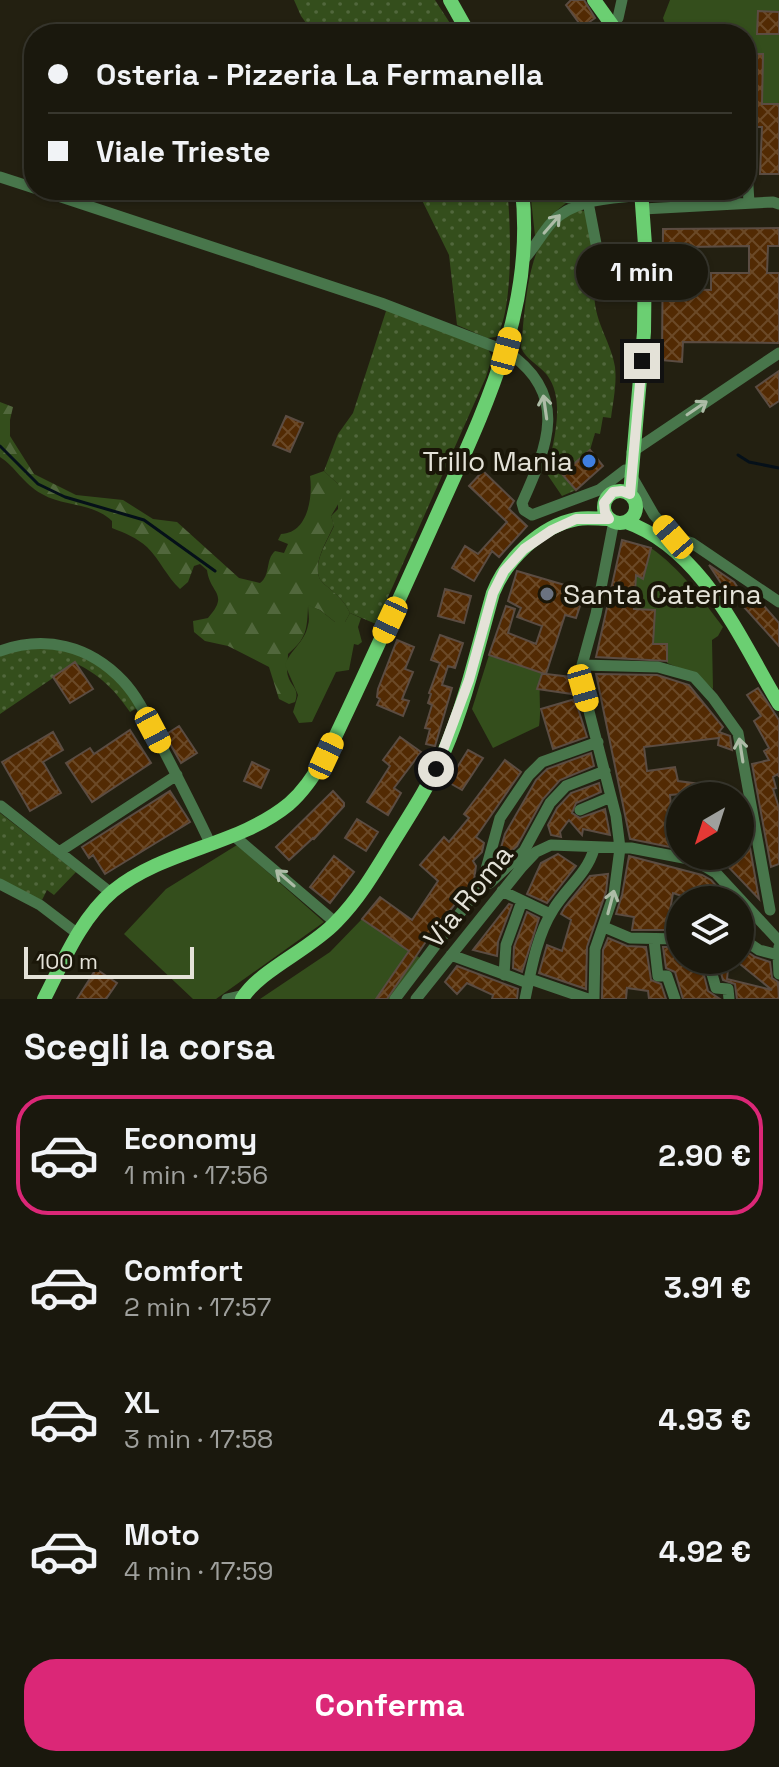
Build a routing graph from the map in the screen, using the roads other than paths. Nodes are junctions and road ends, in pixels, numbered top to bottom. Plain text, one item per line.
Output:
1 (450, 0) edge
2 (594, 0) edge
3 (622, 0) edge
4 (463, 24) edge
5 (610, 24) edge
6 (616, 24) edge
7 (0, 177) edge
8 (24, 185) edge
9 (70, 200) edge
10 (522, 200) edge
11 (579, 200) edge
12 (615, 200) edge
13 (642, 200) edge
14 (685, 200) edge
15 (749, 200) edge
16 (588, 202) junction
17 (749, 203) junction
18 (779, 204) edge
19 (525, 258) junction
20 (602, 275) dead end
21 (506, 351) junction
22 (779, 353) edge
23 (632, 452) junction
24 (628, 472) junction
25 (606, 496) junction
26 (633, 501) junction
27 (576, 519) junction
28 (616, 521) junction
29 (666, 539) junction
30 (779, 602) edge
31 (0, 651) edge
32 (582, 665) junction
33 (779, 704) edge
34 (598, 742) junction
35 (605, 771) junction
36 (177, 775) junction
37 (611, 797) junction
38 (1, 806) edge
39 (580, 810) dead end
40 (233, 835) junction
41 (210, 843) junction
42 (594, 849) junction
43 (620, 850) junction
44 (59, 852) junction
45 (0, 884) edge
46 (482, 884) junction
47 (502, 891) junction
48 (111, 893) junction
49 (522, 901) junction
50 (774, 911) edge
51 (550, 914) junction
52 (756, 914) junction
53 (336, 923) junction
54 (604, 927) junction
55 (78, 934) junction
56 (654, 940) junction
57 (666, 940) edge
58 (779, 941) edge
59 (754, 947) edge
60 (779, 947) edge
61 (451, 955) junction
62 (778, 955) edge
63 (712, 974) edge
64 (779, 974) edge
65 (504, 975) junction
66 (529, 981) junction
67 (243, 997) edge
68 (44, 999) edge
69 (227, 999) edge
70 (395, 999) edge
71 (416, 999) edge
72 (525, 999) edge
73 (591, 999) edge
74 (675, 999) edge
75 (729, 999) edge

1 - 4 main road
2 - 5 main road
3 - 6 street
7 - 8 street
9 - 21 street
10 - 19 main road
11 - 16 street
12 - 16 street
13 - 23 main road
14 - 17 street
15 - 17 street
19 -> 16 street
16 - 20 street
17 - 18 street
19 - 21 main road
25 -> 21 street
21 - 40 main road
23 -> 22 street
23 - 24 main road
24 - 25 main road
24 - 26 main road
24 - 29 street
25 - 26 main road
25 - 27 main road
25 - 28 main road
26 - 28 main road
26 - 29 main road
27 - 28 main road
27 - 53 main road
28 - 29 main road
28 - 32 street
29 - 30 street
29 - 33 main road
31 - 36 street
32 - 34 street
50 -> 32 street
34 - 35 street
34 - 46 street
35 - 37 street
35 - 46 street
36 - 41 street
36 - 44 street
37 - 39 street
37 - 43 street
38 - 44 street
40 - 41 main road
53 -> 40 street
41 - 48 main road
42 - 43 street
42 - 47 street, Via Roma
42 - 51 street
43 - 52 street
54 -> 43 street
44 - 48 street
45 - 55 street
46 - 70 street
47 - 49 street
47 - 61 street, Via Roma
48 - 55 main road
49 - 51 street
49 - 65 street
50 - 52 street
51 - 66 street
52 - 58 street
53 - 67 main road
54 - 56 street
54 - 73 street
55 - 68 main road
56 - 57 street
56 - 74 street
59 - 62 street
60 - 62 street
61 - 65 street
61 - 71 street, Via Roma
62 - 64 street
63 - 75 street
65 - 66 street
66 - 72 street
66 - 73 street
67 - 69 street

